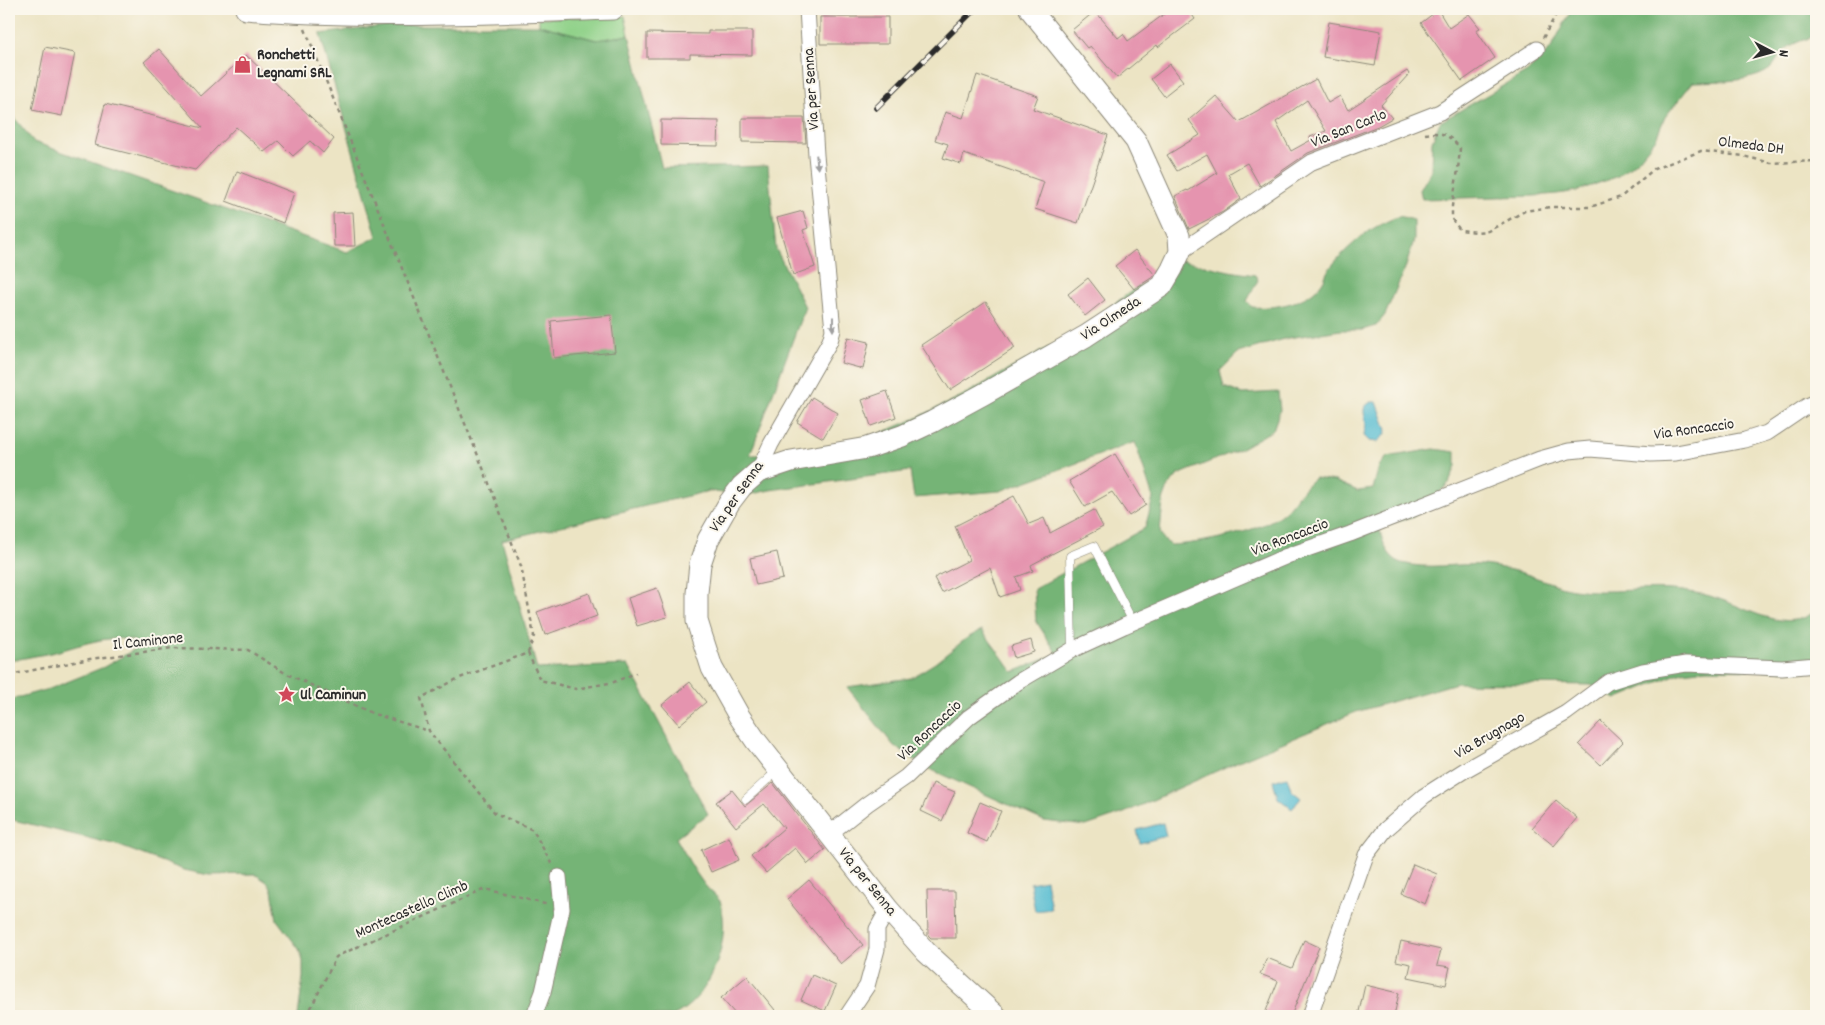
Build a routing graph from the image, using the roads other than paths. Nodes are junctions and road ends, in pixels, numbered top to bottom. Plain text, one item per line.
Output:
1 (246, 9) edge
2 (613, 9) edge
3 (807, 9) edge
4 (1030, 9) edge
5 (1536, 49) road end
6 (1180, 252) junction
7 (1816, 402) edge
8 (758, 472) junction
9 (1133, 622) junction
10 (1072, 650) junction
11 (1816, 665) edge
12 (778, 770) junction
13 (746, 799) dead end
14 (829, 834) junction
15 (559, 877) road end
16 (888, 909) junction
17 (534, 1016) edge
18 (847, 1016) edge
19 (996, 1016) edge
20 (1310, 1016) edge

1 - 2 street
3 -> 8 street, Via per Senna
4 - 6 street
5 - 6 street, Via San Carlo
6 - 8 street, Via Olmeda
7 - 9 street, Via Roncaccio
8 - 12 street, Via per Senna
9 - 10 street, Via Roncaccio
9 - 10 lane
10 - 14 street, Via Roncaccio
11 - 20 street, Via Brugnago
12 - 13 lane
12 - 14 street, Via per Senna
14 - 16 street, Via per Senna
15 - 17 street
16 - 18 street
16 - 19 street, Via per Senna

